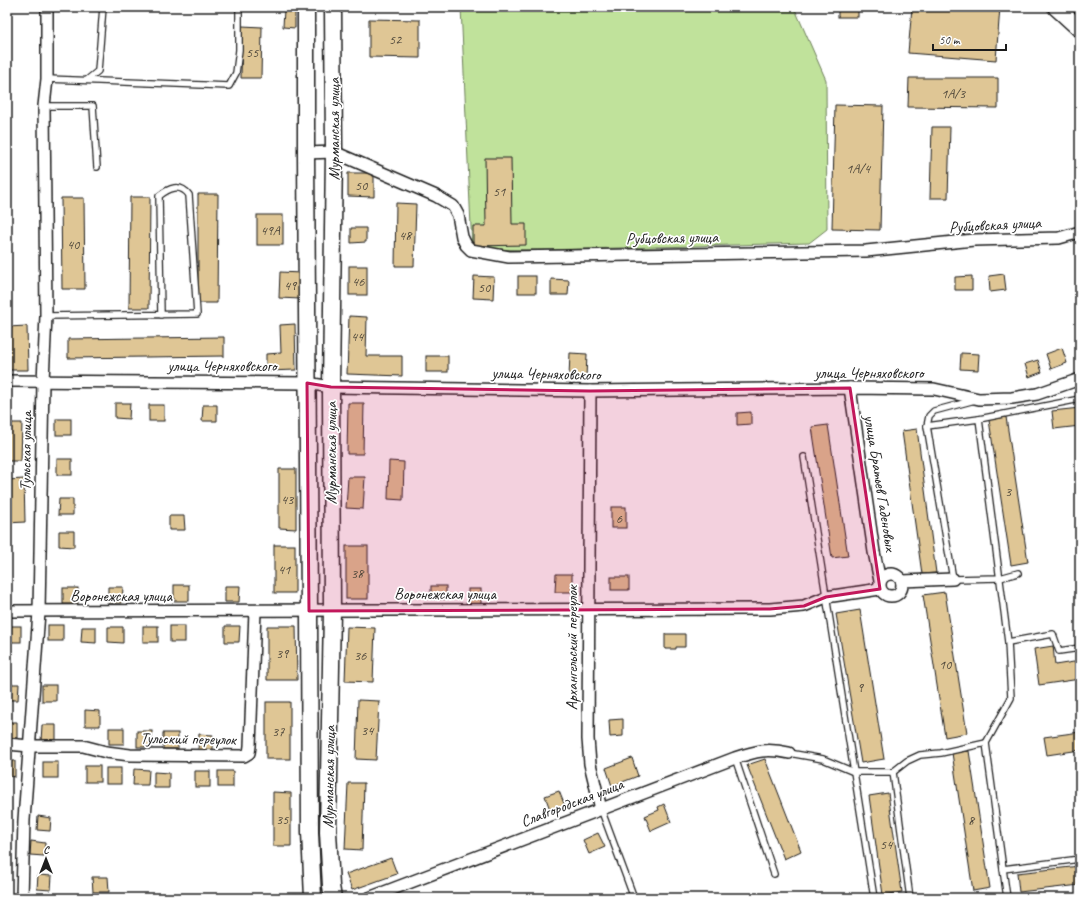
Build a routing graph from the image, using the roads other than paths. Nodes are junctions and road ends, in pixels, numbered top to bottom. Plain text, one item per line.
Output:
1 (47, 7) edge
2 (103, 7) edge
3 (239, 7) edge
4 (306, 7) edge
5 (333, 7) edge
6 (1056, 7) edge
7 (1080, 29) edge
8 (47, 79) junction
9 (87, 80) junction
10 (44, 106) junction
11 (334, 152) junction
12 (306, 154) junction
13 (97, 167) dead end
14 (1080, 232) edge
15 (161, 315) junction
16 (46, 316) junction
17 (1080, 379) edge
18 (7, 381) edge
19 (43, 381) junction
20 (307, 383) junction
21 (330, 387) junction
22 (850, 388) junction
23 (590, 391) junction
24 (979, 399) junction
25 (1080, 400) edge
26 (979, 419) junction
27 (927, 426) junction
28 (804, 457) dead end
29 (1018, 573) dead end
30 (1000, 578) junction
31 (953, 579) junction
32 (902, 581) junction
33 (880, 585) junction
34 (826, 597) junction
35 (588, 609) junction
36 (332, 610) junction
37 (7, 611) edge
38 (255, 611) junction
39 (309, 611) junction
40 (39, 612) junction
41 (1008, 642) junction
42 (1080, 648) edge
43 (986, 743) junction
44 (7, 744) edge
45 (30, 746) junction
46 (789, 753) joint
47 (735, 758) junction
48 (854, 772) junction
49 (893, 772) junction
50 (601, 809) junction
51 (1080, 859) edge
52 (1003, 869) junction
53 (774, 874) dead end
54 (22, 898) edge
55 (313, 898) edge
56 (333, 898) edge
57 (369, 898) edge
58 (634, 898) edge
59 (874, 898) edge
60 (910, 898) edge
61 (1007, 898) edge

1 - 8 street
2 - 9 lane
3 - 9 lane
4 - 12 main road, Мурманская улица
5 - 11 main road, Мурманская улица
6 - 7 main road
8 - 9 lane
8 - 10 street
10 - 13 lane
10 - 16 street, Тульская улица
11 - 12 street, Рубцовская улица
11 - 14 street, Рубцовская улица
11 - 21 main road, Мурманская улица
12 - 20 main road, Мурманская улица
15 - 15 lane
15 - 16 lane
16 - 19 street, Тульская улица
17 - 24 street, улица Черняховского
18 - 19 street, улица Черняховского
19 - 20 street, улица Черняховского
19 - 40 street, Тульская улица
20 - 21 street, улица Черняховского
20 - 39 main road, Мурманская улица
21 - 23 street, улица Черняховского
21 - 36 main road, Мурманская улица
22 - 23 street, улица Черняховского
22 - 24 street, улица Черняховского
22 - 33 street, улица Братьев Гаденовых
23 - 35 street, Архангельский переулок
24 - 27 lane
25 - 26 lane
26 - 27 lane
26 - 30 lane
27 - 31 lane
28 - 34 lane
29 - 30 lane, Воронежская улица
30 - 31 lane, Воронежская улица
30 - 41 lane
31 - 32 street, Воронежская улица
32 - 33 street, Воронежская улица
32 - 33 street, Воронежская улица
33 - 34 street, Воронежская улица
34 - 35 street, Воронежская улица
34 - 48 lane
35 - 36 street, Воронежская улица
35 - 50 street, Архангельский переулок
36 - 39 street, Воронежская улица
36 - 56 main road, Мурманская улица
37 - 40 street, Воронежская улица
38 - 39 street, Воронежская улица
38 - 40 street, Воронежская улица
38 - 45 street, Тульский переулок
39 - 55 main road, Мурманская улица
40 - 45 street, Тульская улица
41 - 42 lane
41 - 43 lane
43 - 49 lane
43 - 52 lane
44 - 45 street, Тульский переулок
45 - 54 street, Тульская улица
46 - 47 street, Славгородская улица
46 - 48 lane
47 - 50 street, Славгородская улица
47 - 53 lane
48 - 49 lane
48 - 59 lane
49 - 60 lane
50 - 57 street, Славгородская улица
50 - 58 lane, Архангельский переулок
51 - 52 lane
52 - 61 lane

